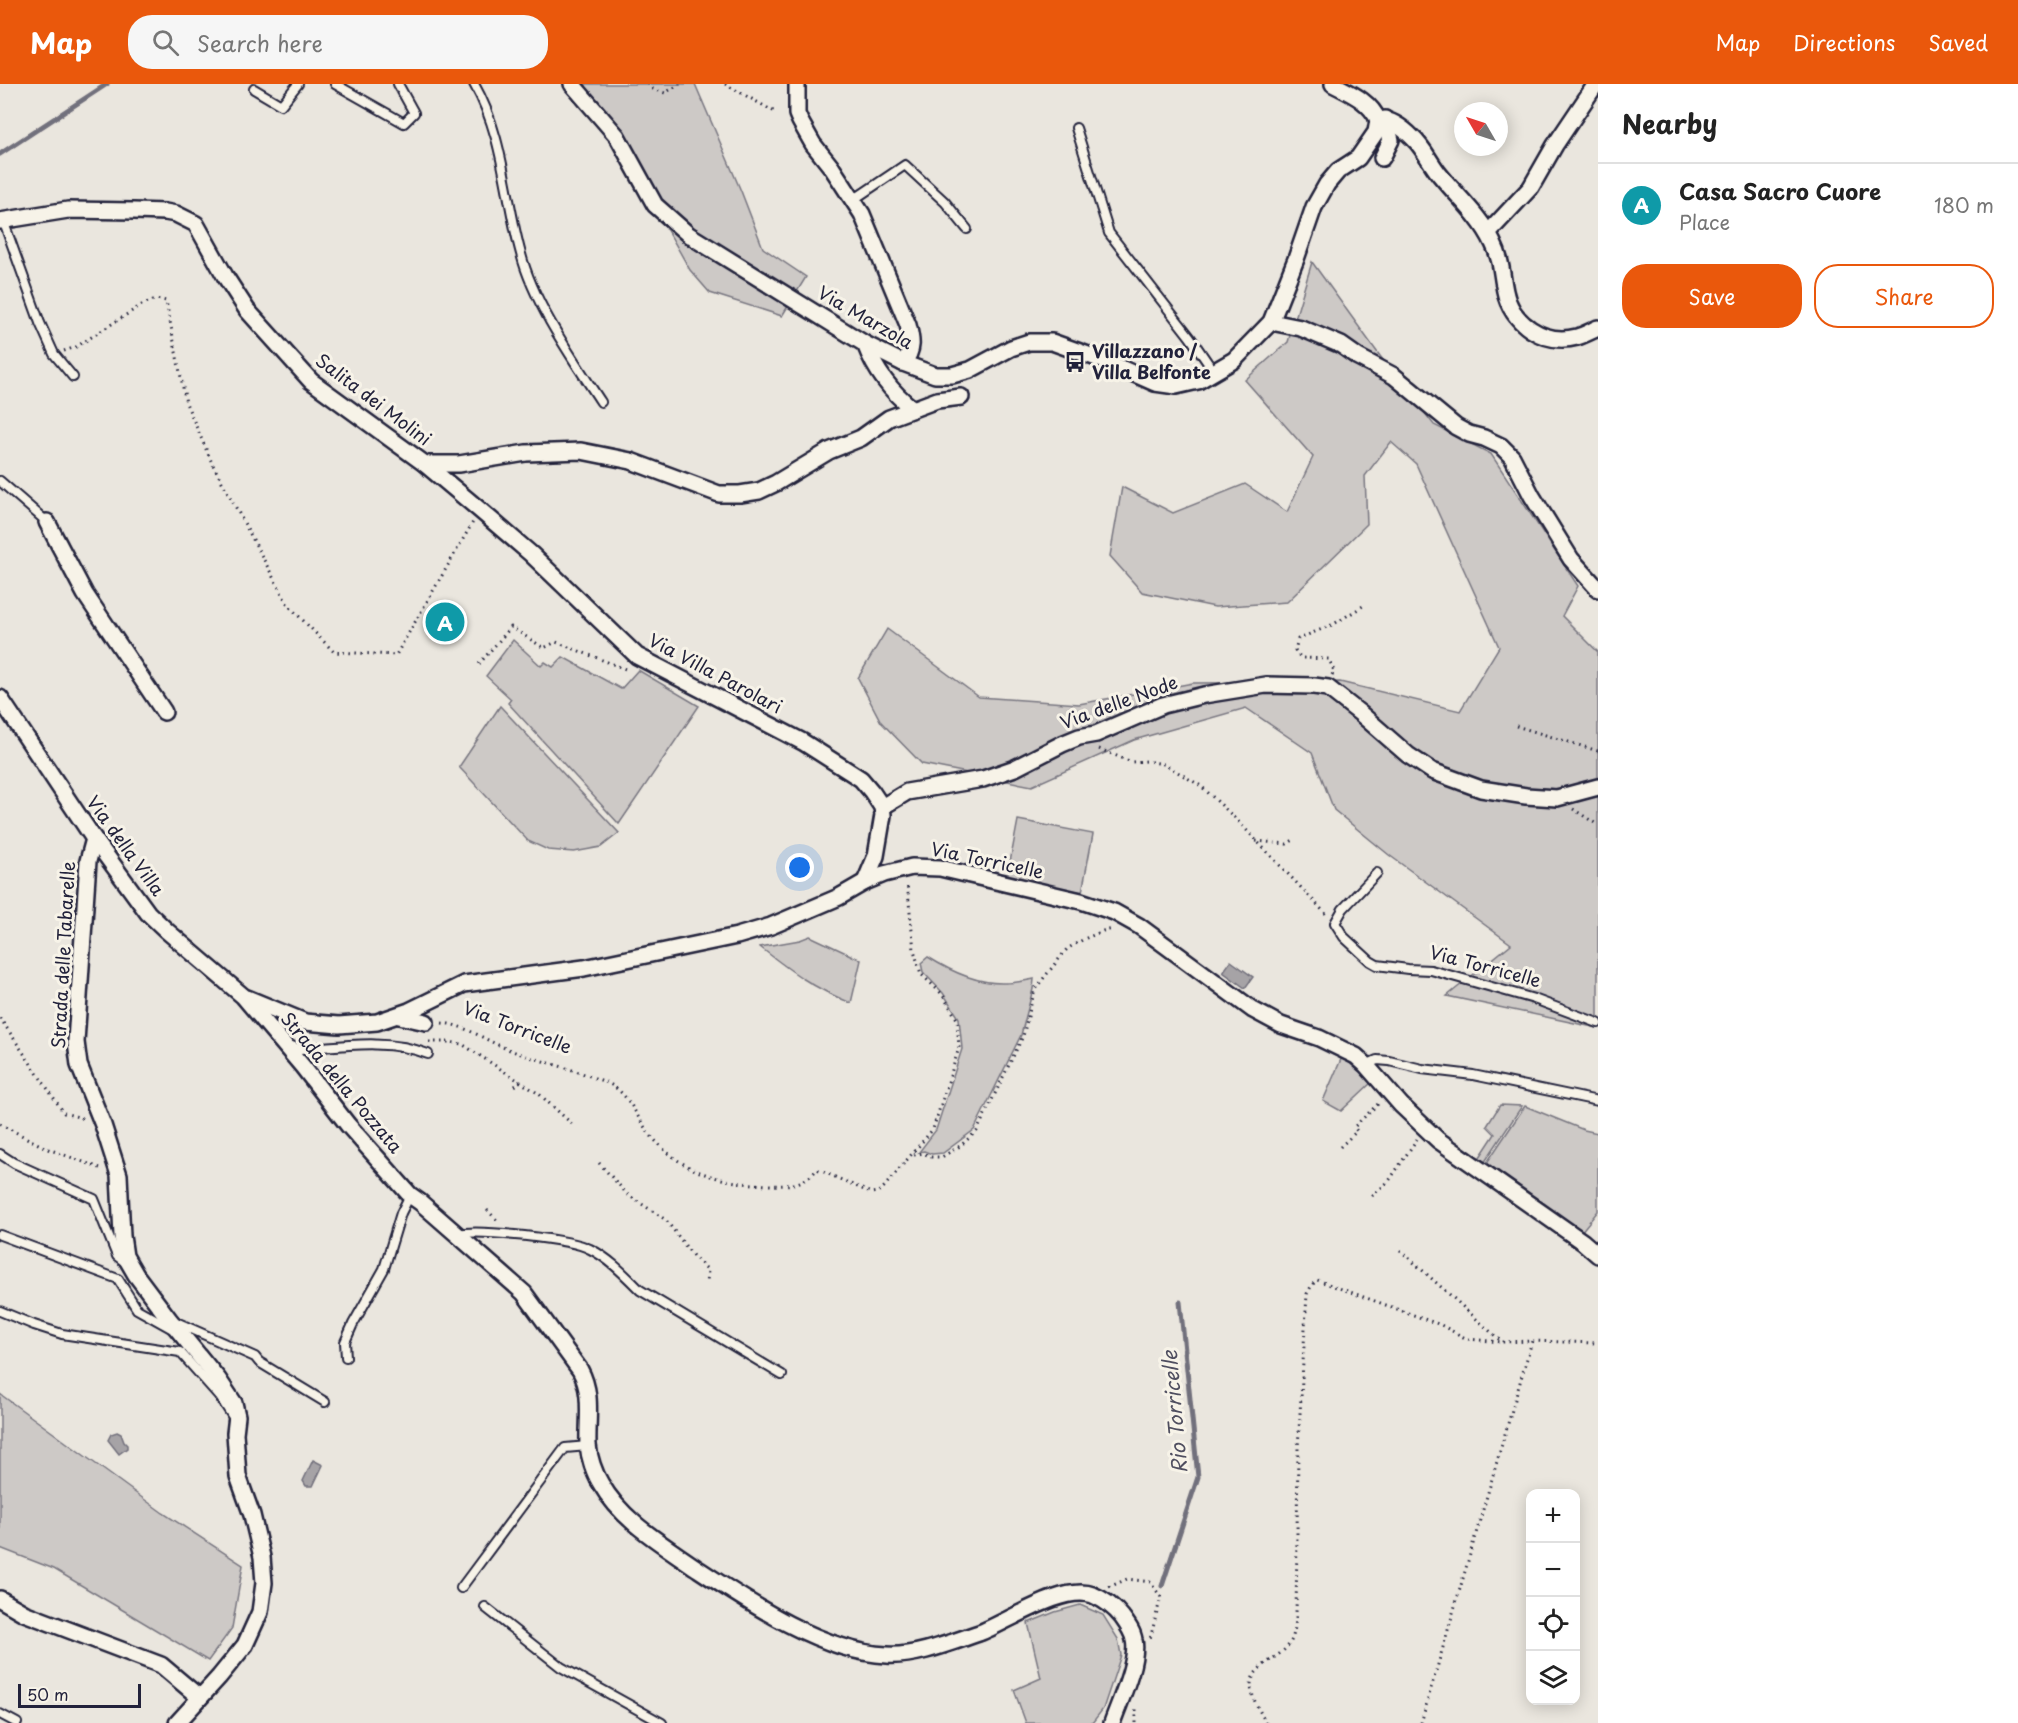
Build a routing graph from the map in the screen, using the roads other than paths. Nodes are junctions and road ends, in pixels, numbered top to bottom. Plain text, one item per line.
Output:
1 (298, 84) edge
2 (335, 84) edge
3 (398, 84) edge
4 (474, 84) edge
5 (572, 84) edge
6 (1332, 84) edge
7 (1596, 84) edge
8 (800, 88) edge
9 (254, 89) dead end
10 (1382, 120) junction
11 (1076, 128) dead end
12 (1382, 158) dead end
13 (853, 200) junction
14 (1, 221) edge
15 (967, 230) dead end
16 (1488, 233) junction
17 (1271, 322) junction
18 (1598, 328) edge
19 (865, 344) junction
20 (903, 363) junction
21 (1214, 372) junction
22 (73, 377) dead end
23 (961, 397) dead end
24 (601, 402) dead end
25 (912, 409) junction
26 (424, 464) junction
27 (0, 481) edge
28 (47, 522) joint
29 (1598, 589) edge
30 (0, 698) edge
31 (164, 712) dead end
32 (1598, 787) edge
33 (882, 807) junction
34 (94, 839) junction
35 (1377, 873) dead end
36 (865, 882) junction
37 (243, 996) junction
38 (399, 1016) junction
39 (426, 1022) road end
40 (1598, 1023) edge
41 (282, 1043) junction
42 (428, 1054) dead end
43 (1366, 1065) junction
44 (1598, 1101) edge
45 (0, 1154) edge
46 (410, 1195) junction
47 (0, 1235) edge
48 (457, 1235) junction
49 (1598, 1255) edge
50 (131, 1267) junction
51 (0, 1311) edge
52 (169, 1318) junction
53 (180, 1333) junction
54 (346, 1357) dead end
55 (782, 1375) dead end
56 (325, 1402) dead end
57 (237, 1424) junction
58 (588, 1446) junction
59 (461, 1588) dead end
60 (0, 1599) edge
61 (485, 1607) dead end
62 (199, 1697) junction
63 (0, 1714) edge
64 (17, 1723) edge
65 (177, 1723) edge
66 (662, 1723) edge
67 (1112, 1723) edge

1 - 9 lane
2 - 3 lane
4 - 24 lane
5 - 19 street, Via Marzola
6 - 10 street
7 - 16 street
8 - 13 street
10 - 12 street
10 - 16 street
10 - 17 street, Via Marzola
11 - 21 lane
13 - 15 lane
13 - 20 street
14 - 22 lane, Salita dei Molini
14 - 26 street, Salita dei Molini
16 - 18 street
17 - 21 street, Via Marzola
17 - 29 street
19 - 20 street, Via Marzola
19 - 25 street
20 - 21 street, Via Marzola
23 - 25 street, Salita dei Molini
25 - 26 street, Salita dei Molini
26 - 33 street, Via Villa Parolari
27 - 28 lane
28 - 31 street
30 - 34 street, Via della Villa
32 - 33 street, Via delle Node
33 - 36 street
34 - 37 street, Via della Villa
34 - 50 street, Strada delle Tabarelle
35 - 40 lane, Via Torricelle
36 - 38 street, Via Torricelle
36 - 43 street, Via Torricelle
37 - 38 street, Via Torricelle
37 - 41 street, Strada della Pozzata
38 - 39 street, Via Torricelle
41 - 42 lane
41 - 46 street, Strada della Pozzata
43 - 44 lane
43 - 49 street, Via Torricelle
45 - 50 lane, Strada delle Tabarelle
46 - 48 street, Strada della Pozzata
46 - 54 lane
47 - 53 lane, Strada delle Tabarelle
48 - 55 lane
48 - 58 street, Strada della Pozzata
50 - 52 street, Strada delle Tabarelle
51 - 57 lane
52 - 53 street, Strada delle Tabarelle
52 - 56 lane, Strada delle Tabarelle
53 - 57 street, Strada delle Tabarelle
57 - 62 street, Strada delle Tabarelle
58 - 59 lane
58 - 67 street, Strada della Pozzata
60 - 62 street
61 - 66 lane
62 - 65 street, Strada delle Tabarelle
63 - 64 lane

